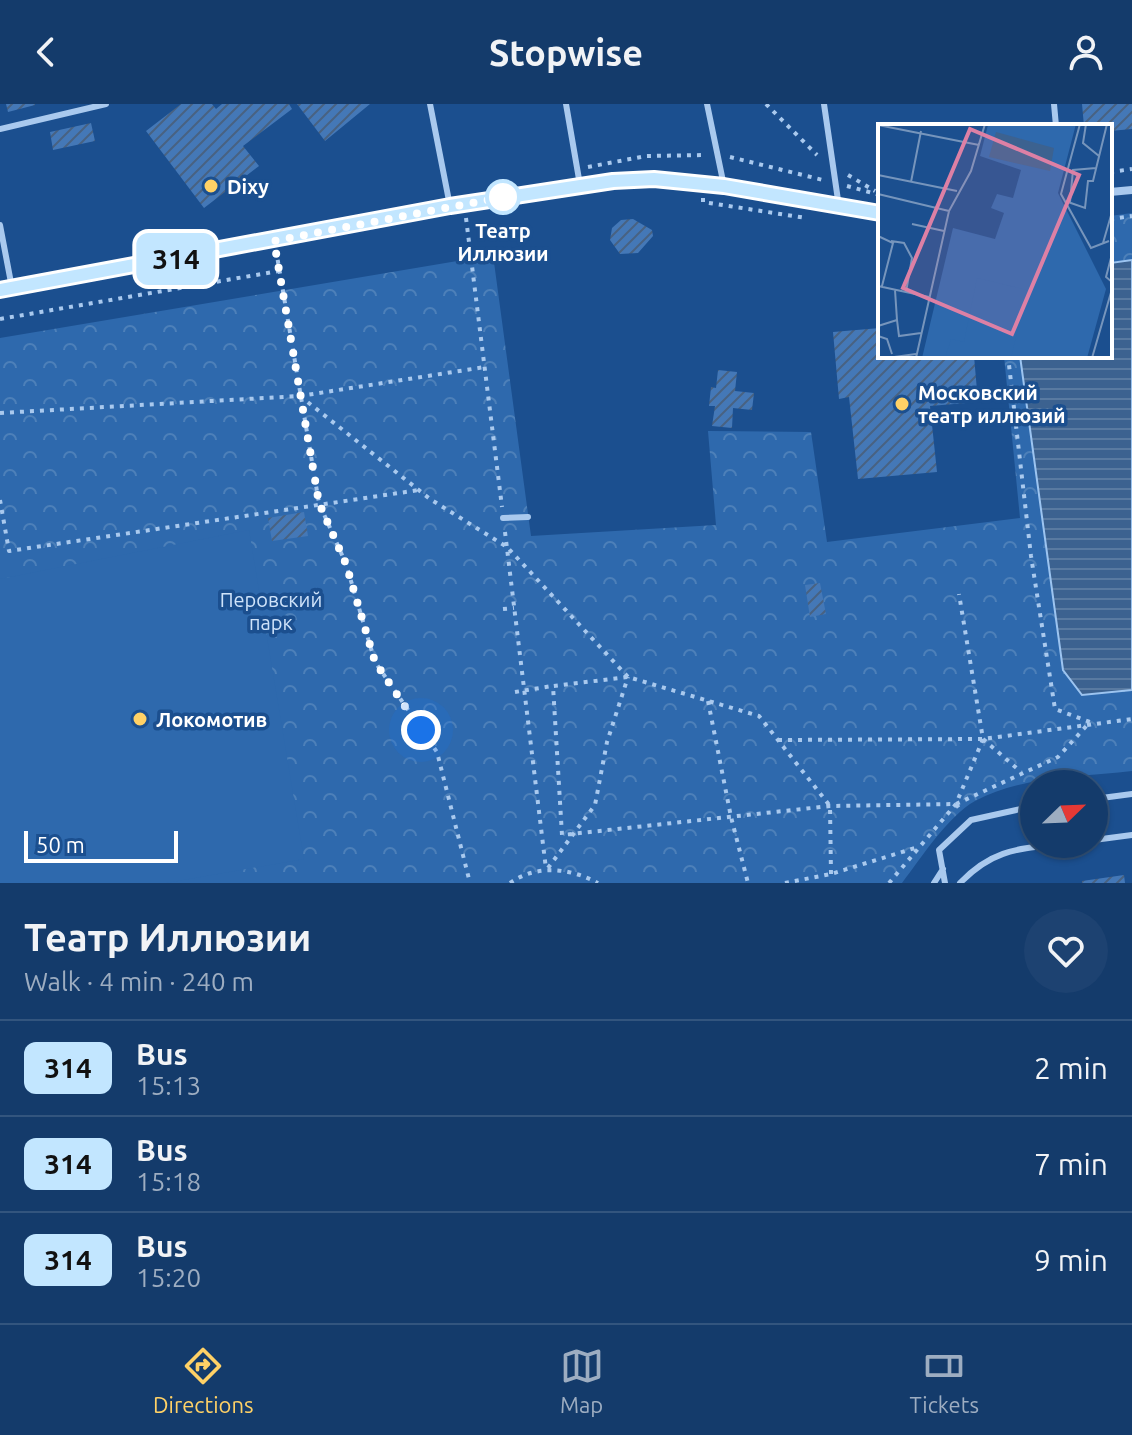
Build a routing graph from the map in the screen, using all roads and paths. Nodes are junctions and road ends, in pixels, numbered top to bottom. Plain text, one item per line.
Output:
1 (106, 104) edge
2 (430, 104) edge
3 (566, 104) edge
4 (707, 104) edge
5 (824, 104) edge
6 (1054, 104) edge
7 (1056, 124) edge
8 (0, 129) edge
9 (1132, 169) edge
10 (1112, 172) edge
11 (580, 185) junction
12 (724, 186) junction
13 (1132, 190) edge
14 (1112, 192) edge
15 (465, 204) junction
16 (450, 206) junction
17 (839, 208) junction
18 (878, 213) edge
19 (1132, 216) edge
20 (1112, 219) edge
21 (0, 225) edge
22 (274, 241) junction
23 (279, 271) junction
24 (12, 288) junction
25 (0, 290) edge
26 (0, 319) edge
27 (1008, 358) edge
28 (485, 367) junction
29 (300, 396) junction
30 (0, 413) edge
31 (419, 490) junction
32 (0, 500) edge
33 (319, 503) junction
34 (528, 517) dead end
35 (503, 518) junction
36 (507, 547) junction
37 (959, 594) dead end
38 (514, 608) junction
39 (503, 609) dead end
40 (628, 677) junction
41 (553, 686) junction
42 (524, 691) junction
43 (515, 692) dead end
44 (708, 701) junction
45 (1132, 719) edge
46 (1090, 722) junction
47 (983, 739) junction
48 (778, 740) junction
49 (1026, 770) edge
50 (1020, 771) edge
51 (1020, 772) edge
52 (1132, 794) edge
53 (1108, 797) edge
54 (956, 804) junction
55 (830, 806) junction
56 (1020, 809) edge
57 (731, 817) junction
58 (971, 820) junction
59 (573, 834) junction
60 (1132, 835) edge
61 (1108, 838) edge
62 (917, 847) junction
63 (1020, 849) edge
64 (546, 869) junction
65 (943, 869) junction
66 (831, 874) junction
67 (470, 883) edge
68 (510, 883) edge
69 (598, 883) edge
70 (748, 883) edge
71 (785, 883) edge
72 (889, 883) edge
73 (934, 883) edge
74 (945, 883) edge
75 (960, 883) edge

1 - 8 lane
2 - 16 lane
3 - 11 lane
4 - 12 lane
5 - 17 lane
6 - 7 lane
9 - 10 path
11 - 12 street
11 - 15 street
12 - 17 street
13 - 14 street
15 - 16 street
15 - 28 path
16 - 22 street
17 - 18 street
19 - 20 path
21 - 24 lane
22 - 23 path
22 - 24 street
23 - 26 path
23 - 29 path
24 - 25 street
27 - 46 path
28 - 29 path
28 - 35 path
29 - 30 path
29 - 31 path
29 - 33 path
31 - 33 path
31 - 36 path
32 - 33 path
33 - 67 path
34 - 35 lane
35 - 36 path
36 - 38 path
36 - 40 path
37 - 47 path
38 - 39 path
38 - 42 path
40 - 41 path
40 - 44 path
40 - 59 path
41 - 42 path
41 - 59 path
42 - 43 path
42 - 64 path
44 - 48 path
44 - 57 path
45 - 46 path
46 - 47 path
46 - 49 path
47 - 48 path
47 - 50 path
47 - 54 path
48 - 55 path
51 - 54 path
52 - 53 lane
54 - 55 path
54 - 58 path
54 - 62 path
55 - 57 path
55 - 66 path
56 - 58 lane
57 - 59 path
57 - 70 path
58 - 65 lane
59 - 64 path
60 - 61 lane
62 - 66 path
62 - 72 path
63 - 75 lane
64 - 68 path
64 - 69 path
65 - 73 lane
65 - 74 lane
66 - 71 path

